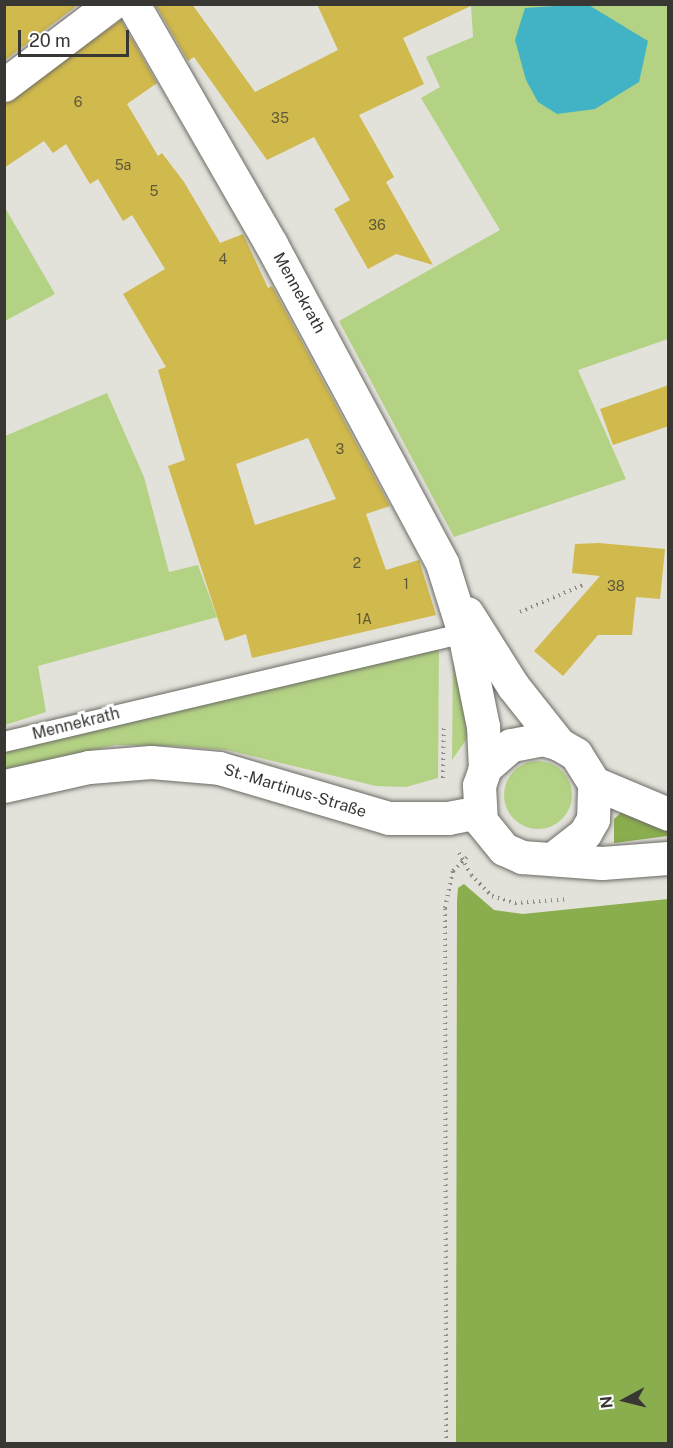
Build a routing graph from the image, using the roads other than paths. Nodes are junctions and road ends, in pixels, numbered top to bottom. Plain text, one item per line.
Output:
1 (111, 4) edge
2 (133, 4) edge
3 (4, 85) edge
4 (451, 589) junction
5 (464, 633) junction
6 (4, 742) edge
7 (560, 744) junction
8 (485, 768) junction
9 (594, 783) junction
10 (4, 786) edge
11 (669, 814) edge
12 (484, 824) junction
13 (556, 856) junction
14 (669, 858) edge

1 - 3 street
2 - 4 street, Mennekrath
4 - 5 street, Mennekrath
4 - 7 street, Mennekrath
5 - 6 lane, Mennekrath
5 - 8 street, Mennekrath
7 - 8 street
7 - 9 street
8 - 12 street
9 - 11 street
9 - 13 street
10 - 12 street, St.-Martinus-Straße
12 - 13 street
13 - 14 street

